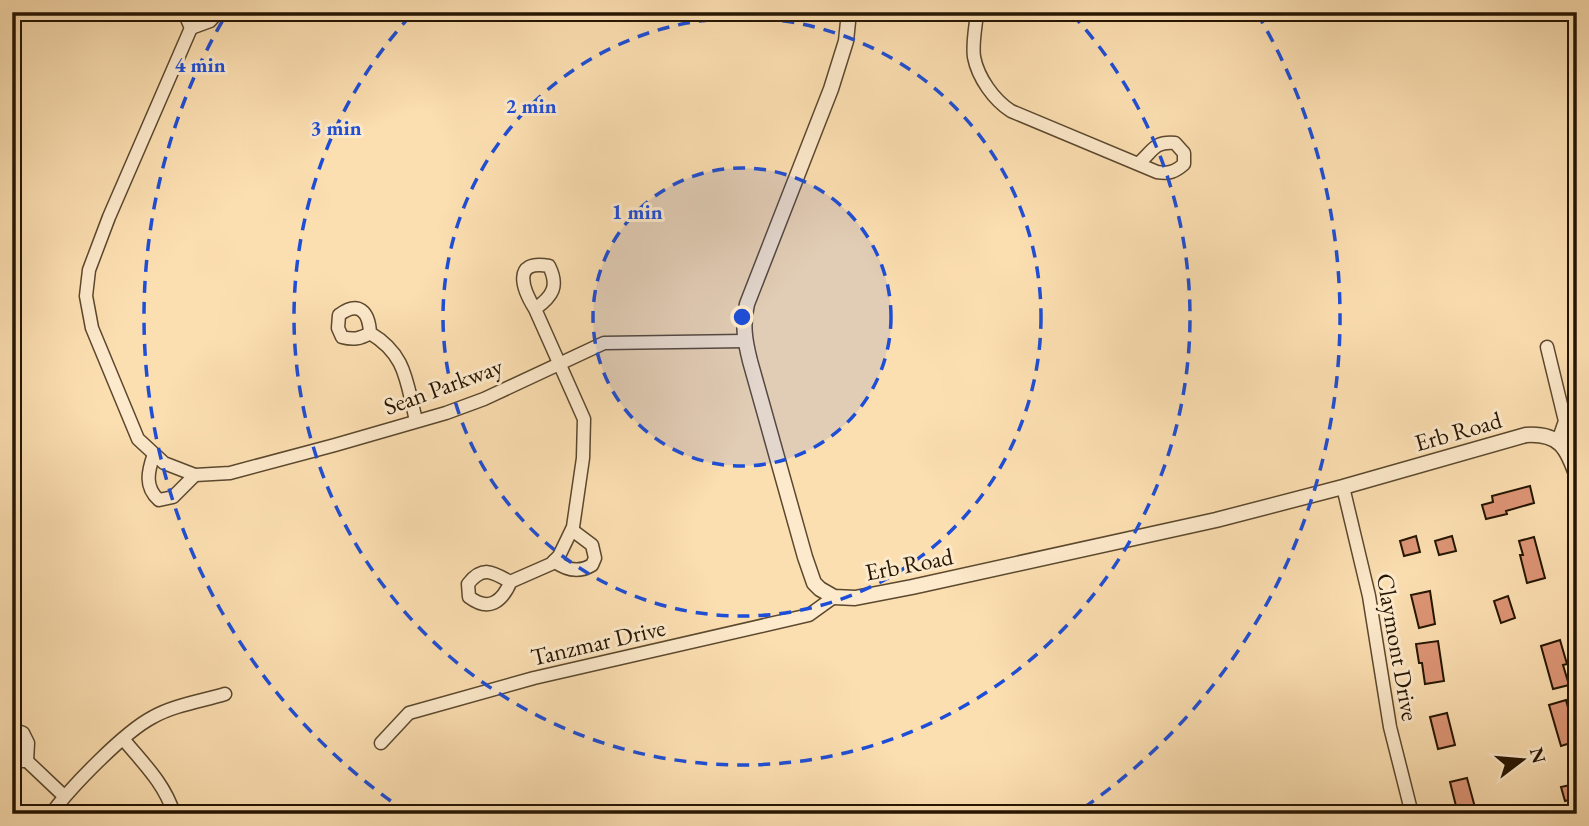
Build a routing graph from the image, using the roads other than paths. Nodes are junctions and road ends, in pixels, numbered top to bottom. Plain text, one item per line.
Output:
1 (184, 12) edge
2 (218, 12) edge
3 (849, 12) edge
4 (977, 12) edge
5 (191, 28) junction
6 (1139, 163) dead end
7 (535, 309) dead end
8 (370, 333) dead end
9 (745, 341) junction
10 (1547, 348) dead end
11 (559, 362) junction
12 (416, 420) junction
13 (1577, 433) edge
14 (1558, 441) junction
15 (154, 454) junction
16 (195, 475) junction
17 (1577, 477) edge
18 (1343, 487) junction
19 (572, 530) junction
20 (554, 561) junction
21 (511, 581) dead end
22 (834, 597) junction
23 (225, 694) dead end
24 (12, 729) edge
25 (124, 740) junction
26 (381, 743) dead end
27 (12, 761) edge
28 (27, 761) junction
29 (64, 796) junction
30 (51, 814) edge
31 (174, 814) edge
32 (1412, 814) edge

1 - 5 street
2 - 5 street
3 - 9 street, Erb Road
4 - 6 street
5 - 15 street, Sean Parkway
7 - 11 street
8 - 12 street
9 - 11 street, Sean Parkway
9 - 22 street, Erb Road
10 - 14 street
11 - 12 street, Sean Parkway
11 - 19 street
12 - 16 street, Sean Parkway
13 - 14 street
14 - 17 street
14 - 18 street, Erb Road
15 - 16 street, Sean Parkway
15 - 16 street
18 - 22 street, Erb Road
18 - 32 street, Claymont Drive
19 - 20 street
19 - 20 street
20 - 21 street
22 - 26 street, Tanzmar Drive
23 - 25 street
24 - 28 street
25 - 29 street
25 - 31 street
27 - 28 street
28 - 29 street
29 - 30 street

